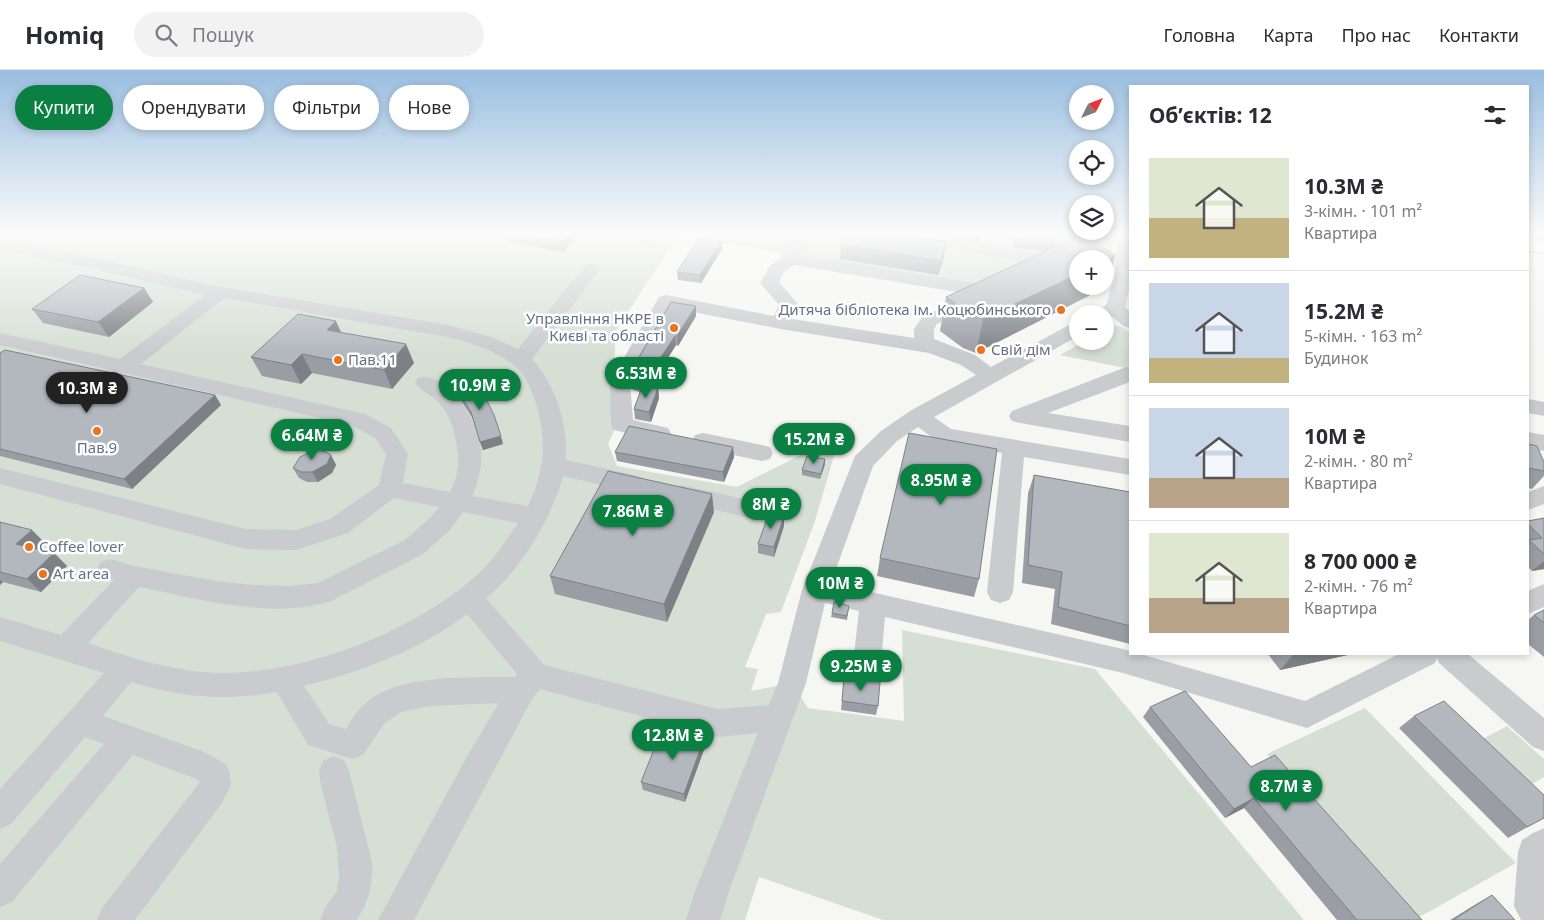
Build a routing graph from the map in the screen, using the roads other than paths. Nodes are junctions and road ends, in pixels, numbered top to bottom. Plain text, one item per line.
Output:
1 (140, 274) edge
2 (588, 274) edge
3 (774, 274) edge
4 (919, 274) edge
5 (1039, 274) edge
6 (1124, 274) edge
7 (1010, 284) junction
8 (220, 292) junction
9 (1112, 305) edge
10 (1114, 313) edge
11 (1129, 321) edge
12 (782, 323) junction
13 (1069, 333) edge
14 (0, 339) edge
15 (932, 347) junction
16 (521, 360) junction
17 (126, 366) junction
18 (1129, 375) edge
19 (990, 376) junction
20 (425, 383) dead end
21 (1529, 406) edge
22 (1544, 409) edge
23 (918, 416) junction
24 (1129, 434) edge
25 (1529, 440) edge
26 (1544, 443) edge
27 (1014, 448) junction
28 (751, 456) dead end
29 (554, 466) junction
30 (1129, 468) edge
31 (0, 476) edge
32 (390, 489) junction
33 (1544, 495) edge
34 (1529, 501) edge
35 (457, 502) junction
36 (757, 510) dead end
37 (535, 517) junction
38 (815, 590) junction
39 (1000, 592) dead end
40 (1544, 595) edge
41 (469, 597) junction
42 (1529, 602) edge
43 (873, 603) junction
44 (1, 630) edge
45 (66, 648) junction
46 (1423, 655) edge
47 (1449, 655) edge
48 (867, 663) dead end
49 (125, 669) junction
50 (284, 679) junction
51 (528, 682) junction
52 (779, 718) junction
53 (79, 721) junction
54 (1544, 737) edge
55 (127, 740) junction
56 (334, 771) dead end
57 (0, 813) edge
58 (1544, 844) edge
59 (0, 890) edge
60 (1544, 919) edge
61 (114, 920) edge
62 (337, 920) edge
63 (395, 920) edge
64 (703, 920) edge

1 - 8 street
2 - 16 street
3 - 12 street
4 - 7 street
5 - 7 street
6 - 9 street
7 - 15 street
8 - 16 street
8 - 17 street
10 - 11 street
12 - 15 street
12 - 28 street
13 - 19 street
14 - 17 street
15 - 19 street
16 - 29 street
17 - 32 street
18 - 24 street
19 - 23 street
20 - 35 street
21 - 22 street
23 - 27 lane
23 - 38 street
25 - 26 street
27 - 30 street
27 - 39 street
29 - 36 street
29 - 37 street
31 - 32 street
32 - 35 street
33 - 34 street
35 - 37 street
35 - 45 street
37 - 41 street
38 - 43 street
38 - 52 street
40 - 42 street
41 - 50 street
41 - 51 street
43 - 46 street
43 - 48 street
44 - 45 street
45 - 49 street
47 - 54 street
49 - 50 street
49 - 53 street
50 - 51 street
51 - 52 street
51 - 63 street
52 - 64 street
53 - 55 street
53 - 57 street
55 - 59 street
55 - 61 street
56 - 62 street
58 - 60 street

